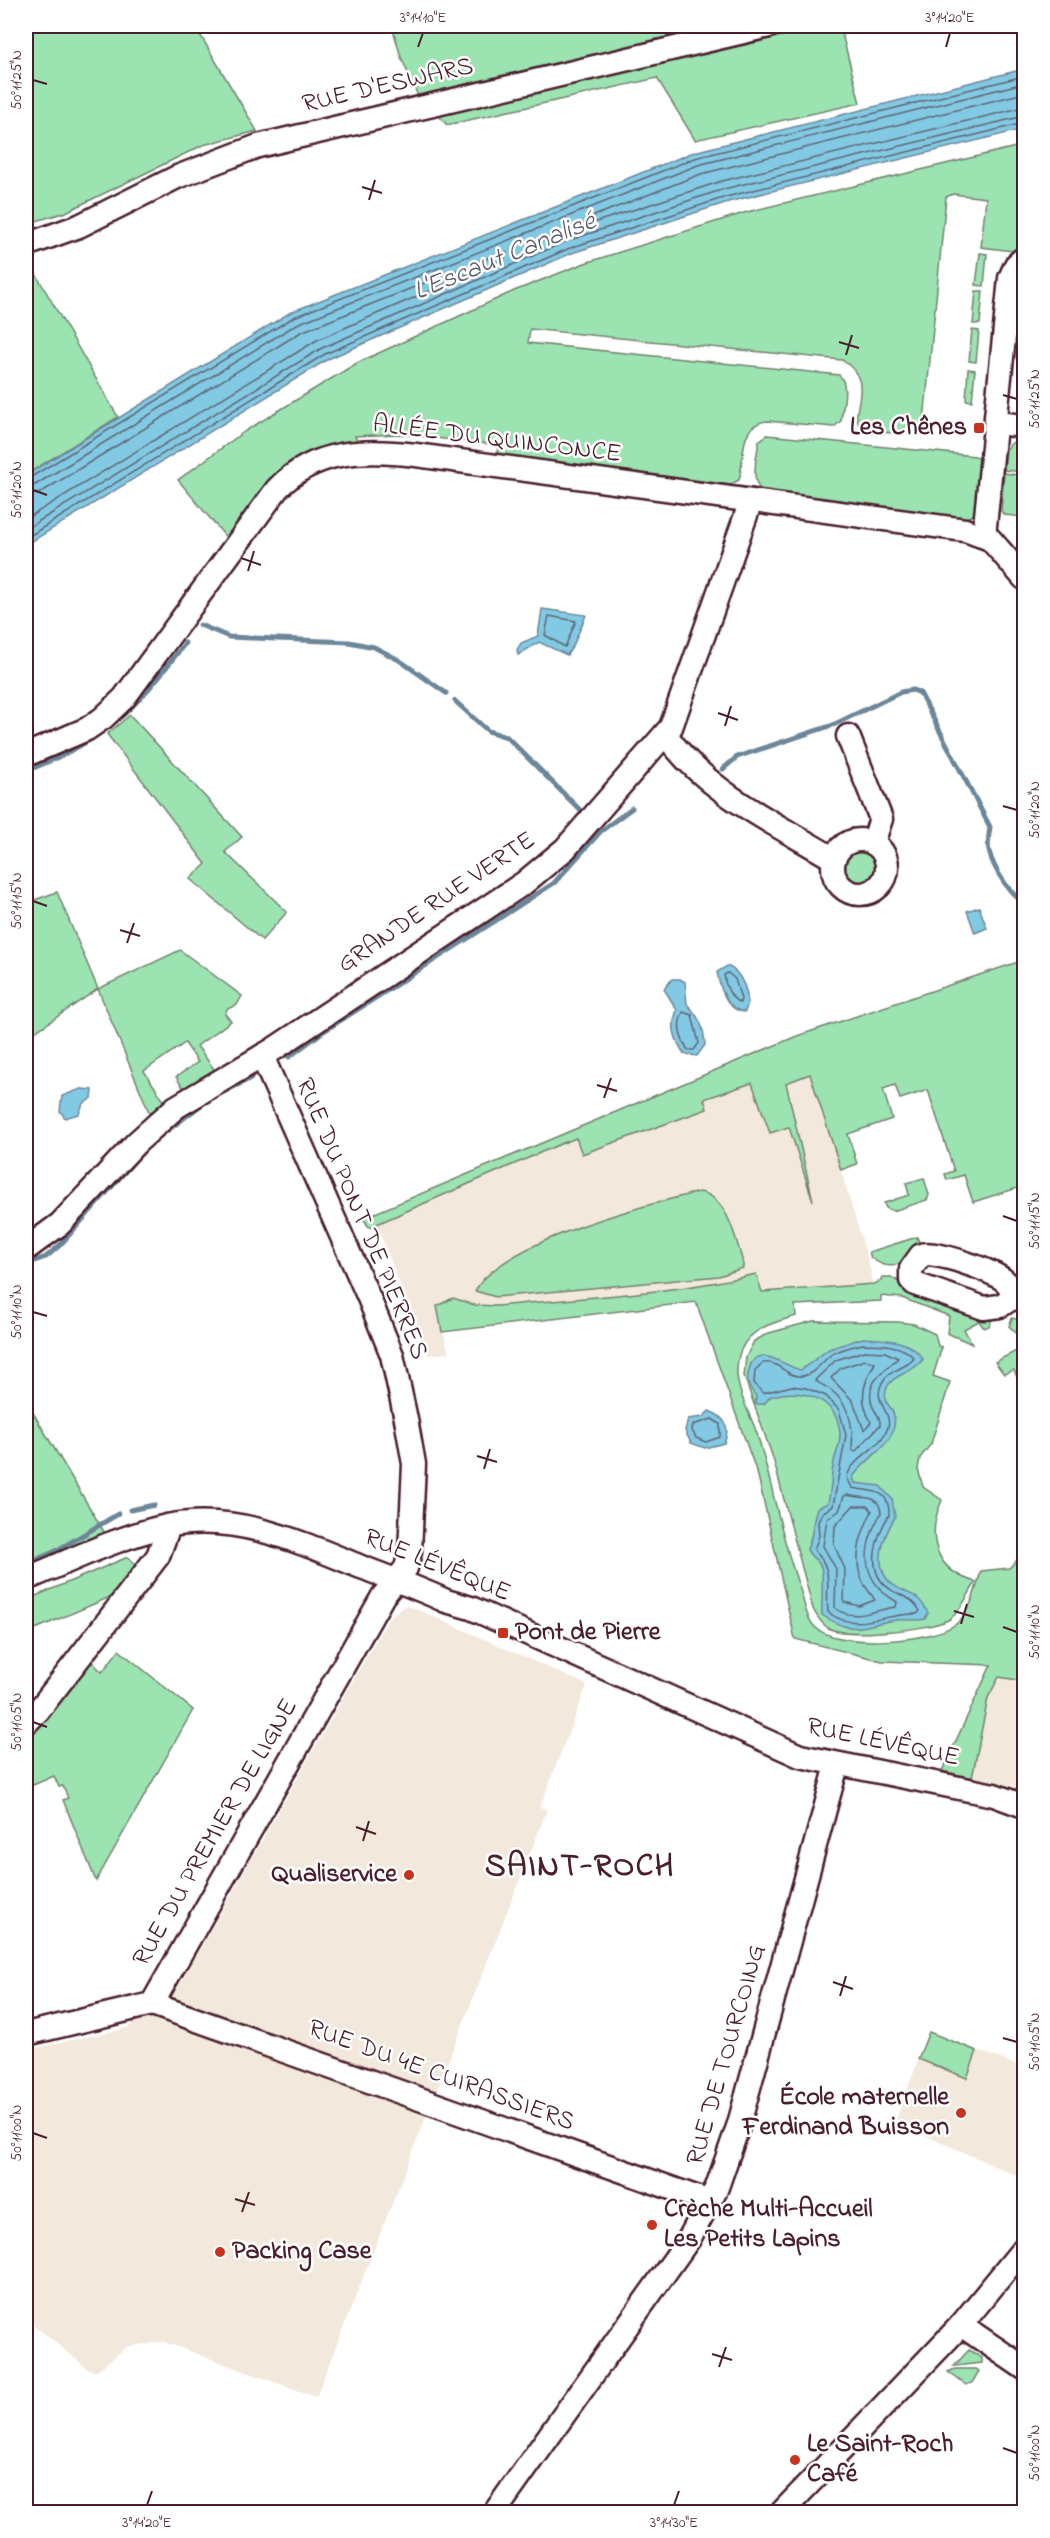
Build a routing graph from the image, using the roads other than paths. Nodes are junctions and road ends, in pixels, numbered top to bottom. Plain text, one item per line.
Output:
1 (769, 26) edge
2 (30, 244) edge
3 (1022, 259) edge
4 (997, 423) junction
5 (1024, 426) edge
6 (751, 501) junction
7 (984, 536) junction
8 (1024, 578) edge
9 (666, 735) junction
10 (848, 736) dead end
11 (26, 755) edge
12 (873, 843) junction
13 (834, 859) junction
14 (262, 1056) junction
15 (26, 1249) edge
16 (169, 1526) junction
17 (26, 1579) edge
18 (396, 1580) junction
19 (26, 1723) edge
20 (837, 1766) junction
21 (1024, 1806) edge
22 (152, 2004) junction
23 (26, 2034) edge
24 (710, 2202) junction
25 (1024, 2248) edge
26 (961, 2325) junction
27 (1024, 2368) edge
28 (495, 2512) edge
29 (783, 2512) edge

1 - 2 street, RUE D'ESWARS
3 - 4 street
4 - 5 street
4 - 7 street
6 - 7 street, ALLÉE DU QUINCONCE
6 - 9 street, GRANDE RUE VERTE
6 - 11 street, ALLÉE DU QUINCONCE
7 - 8 street
9 - 13 street
9 - 14 street, GRANDE RUE VERTE
10 - 12 street
12 - 13 street
12 - 13 street
14 - 15 street, GRANDE RUE VERTE
14 - 18 street, RUE DU PONT DE PIERRES
16 - 17 street, RUE LÉVÊQUE
16 - 18 street, RUE LÉVÊQUE
16 - 19 street
18 - 20 street, RUE LÉVÊQUE
18 - 22 street, RUE DU PREMIER DE LIGNE
20 - 21 street, RUE LÉVÊQUE
20 - 24 street, RUE DE TOURCOING
22 - 23 street, RUE DU PREMIER DE LIGNE
22 - 24 street, RUE DU 4E CUIRASSIERS
24 - 28 street, RUE DE TOURCOING
25 - 26 street
26 - 27 street
26 - 29 street

